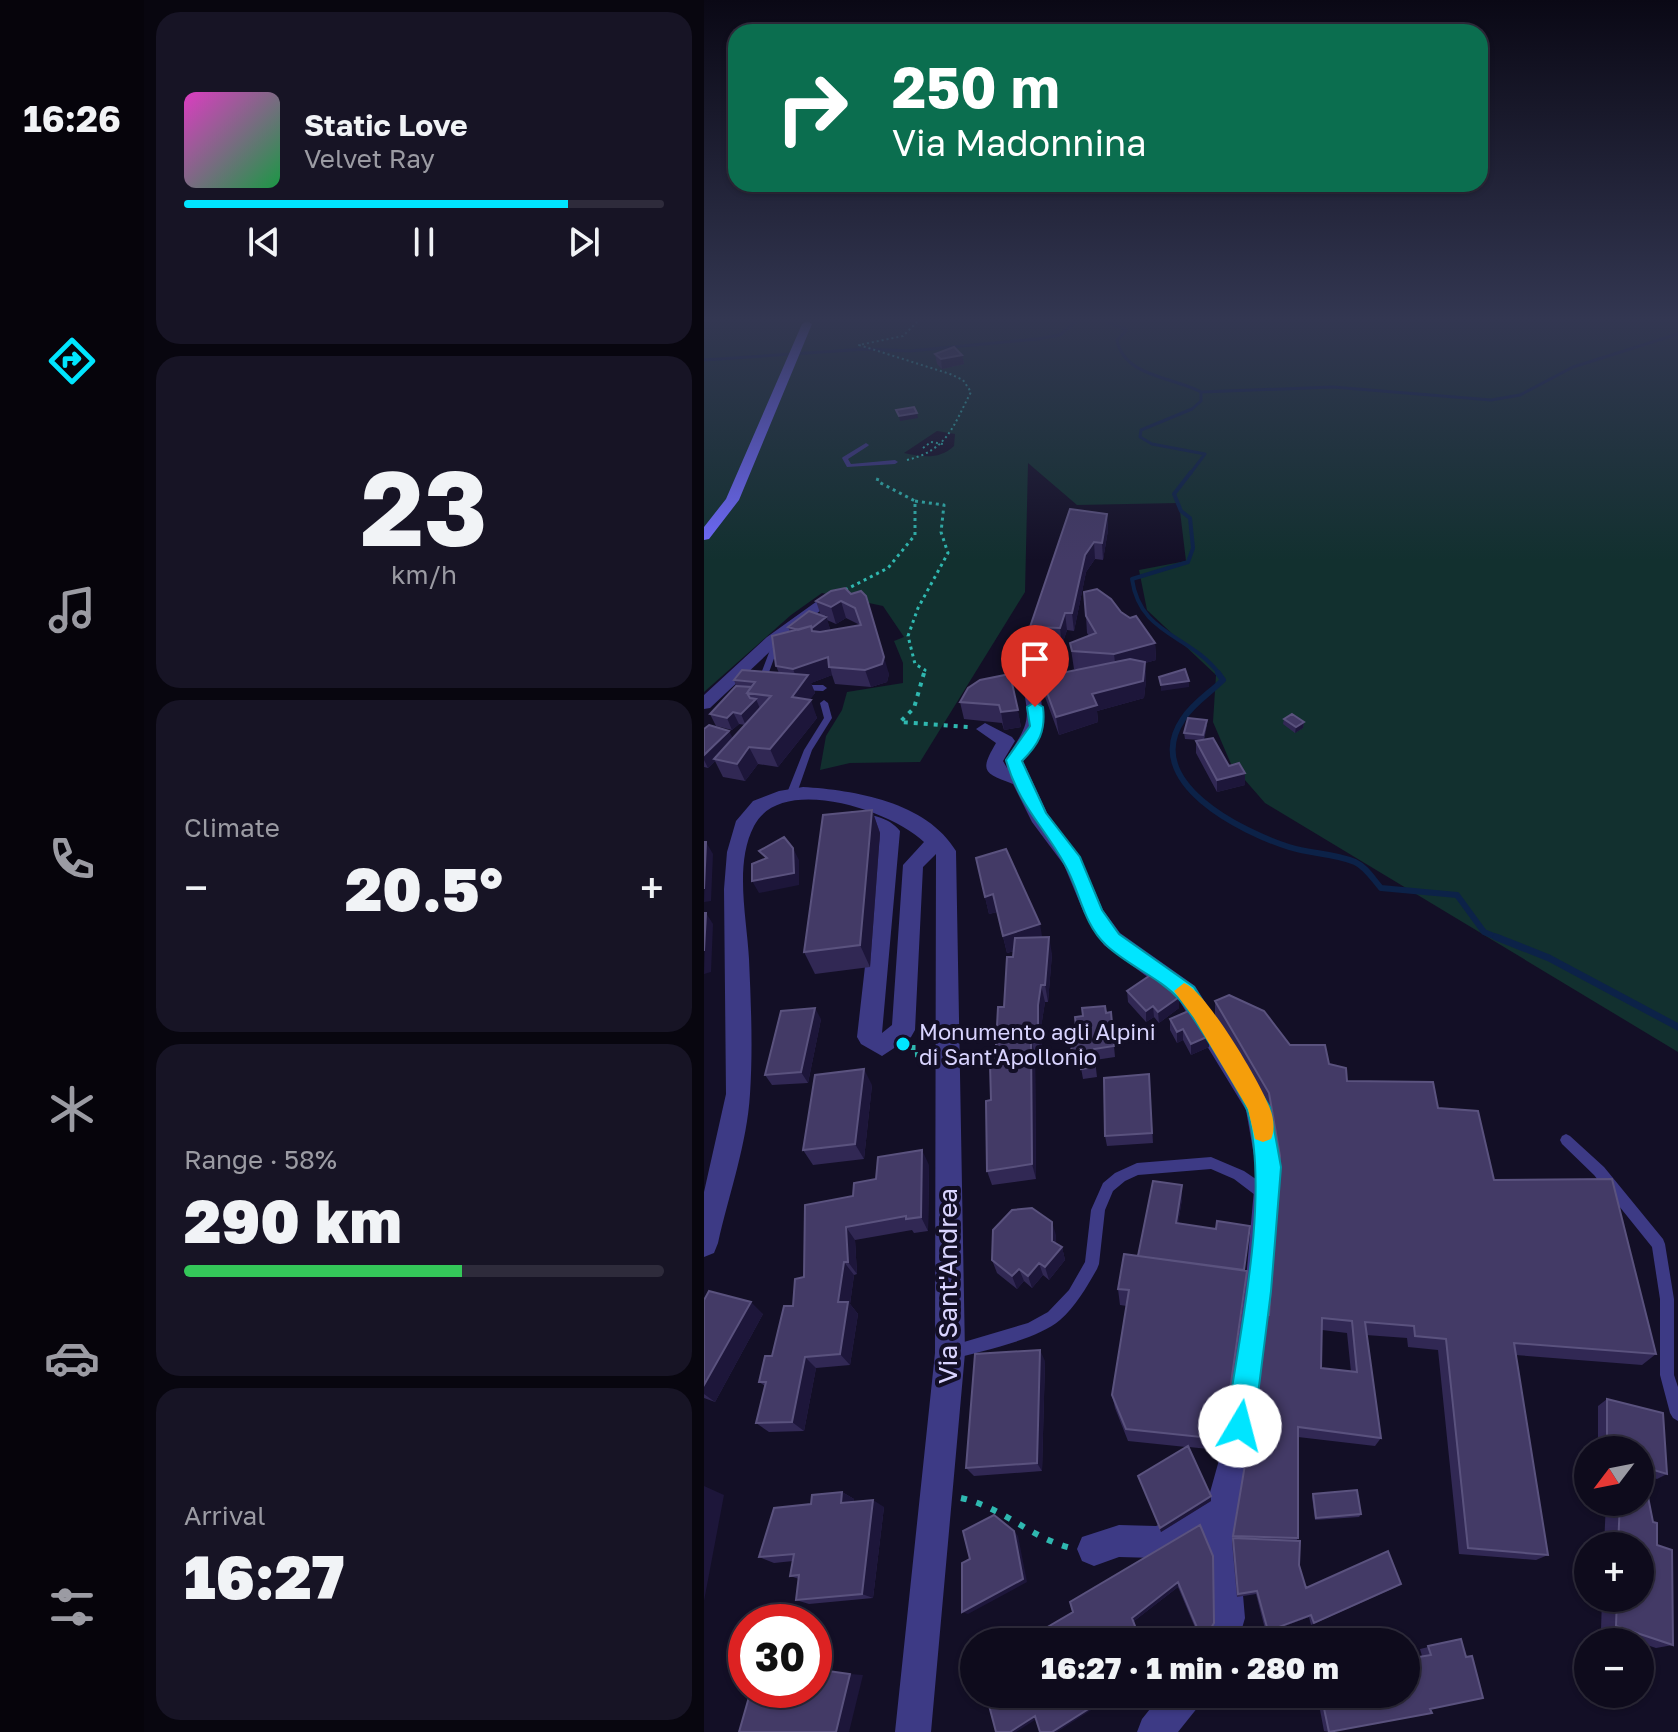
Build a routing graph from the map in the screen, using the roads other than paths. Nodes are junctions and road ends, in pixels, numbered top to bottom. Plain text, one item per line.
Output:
1 (776, 400) edge
2 (866, 445) dead end
3 (895, 462) road end
4 (704, 536) edge
5 (820, 604) edge
6 (792, 643) edge
7 (765, 673) junction
8 (1028, 673) dead end
9 (776, 683) edge
10 (721, 688) junction
11 (787, 688) edge
12 (823, 688) dead end
13 (824, 703) dead end
14 (704, 704) edge
15 (985, 729) road end
16 (1020, 780) junction
17 (792, 793) junction
18 (846, 800) junction
19 (936, 842) junction
20 (1566, 1140) dead end
21 (1267, 1194) junction
22 (704, 1243) edge
23 (950, 1353) junction
24 (1678, 1413) edge
25 (1220, 1514) junction
26 (1094, 1549) road end
27 (1225, 1628) edge
28 (1174, 1708) edge
29 (913, 1732) edge
30 (1155, 1732) edge

1 - 4 main road
2 - 3 lane
5 - 10 street
6 - 7 lane
7 - 9 lane
7 - 10 lane
8 - 16 street
10 - 14 street
11 - 12 lane
13 - 17 lane
15 - 16 street
16 - 21 street
17 - 18 street
17 - 22 street
18 - 19 street
18 - 19 street
19 - 23 street, Via Sant'Andrea
20 - 24 lane
21 - 23 lane
21 - 25 street
23 - 29 street, Via Sant'Andrea
25 - 26 street
25 - 27 street
28 - 30 street

